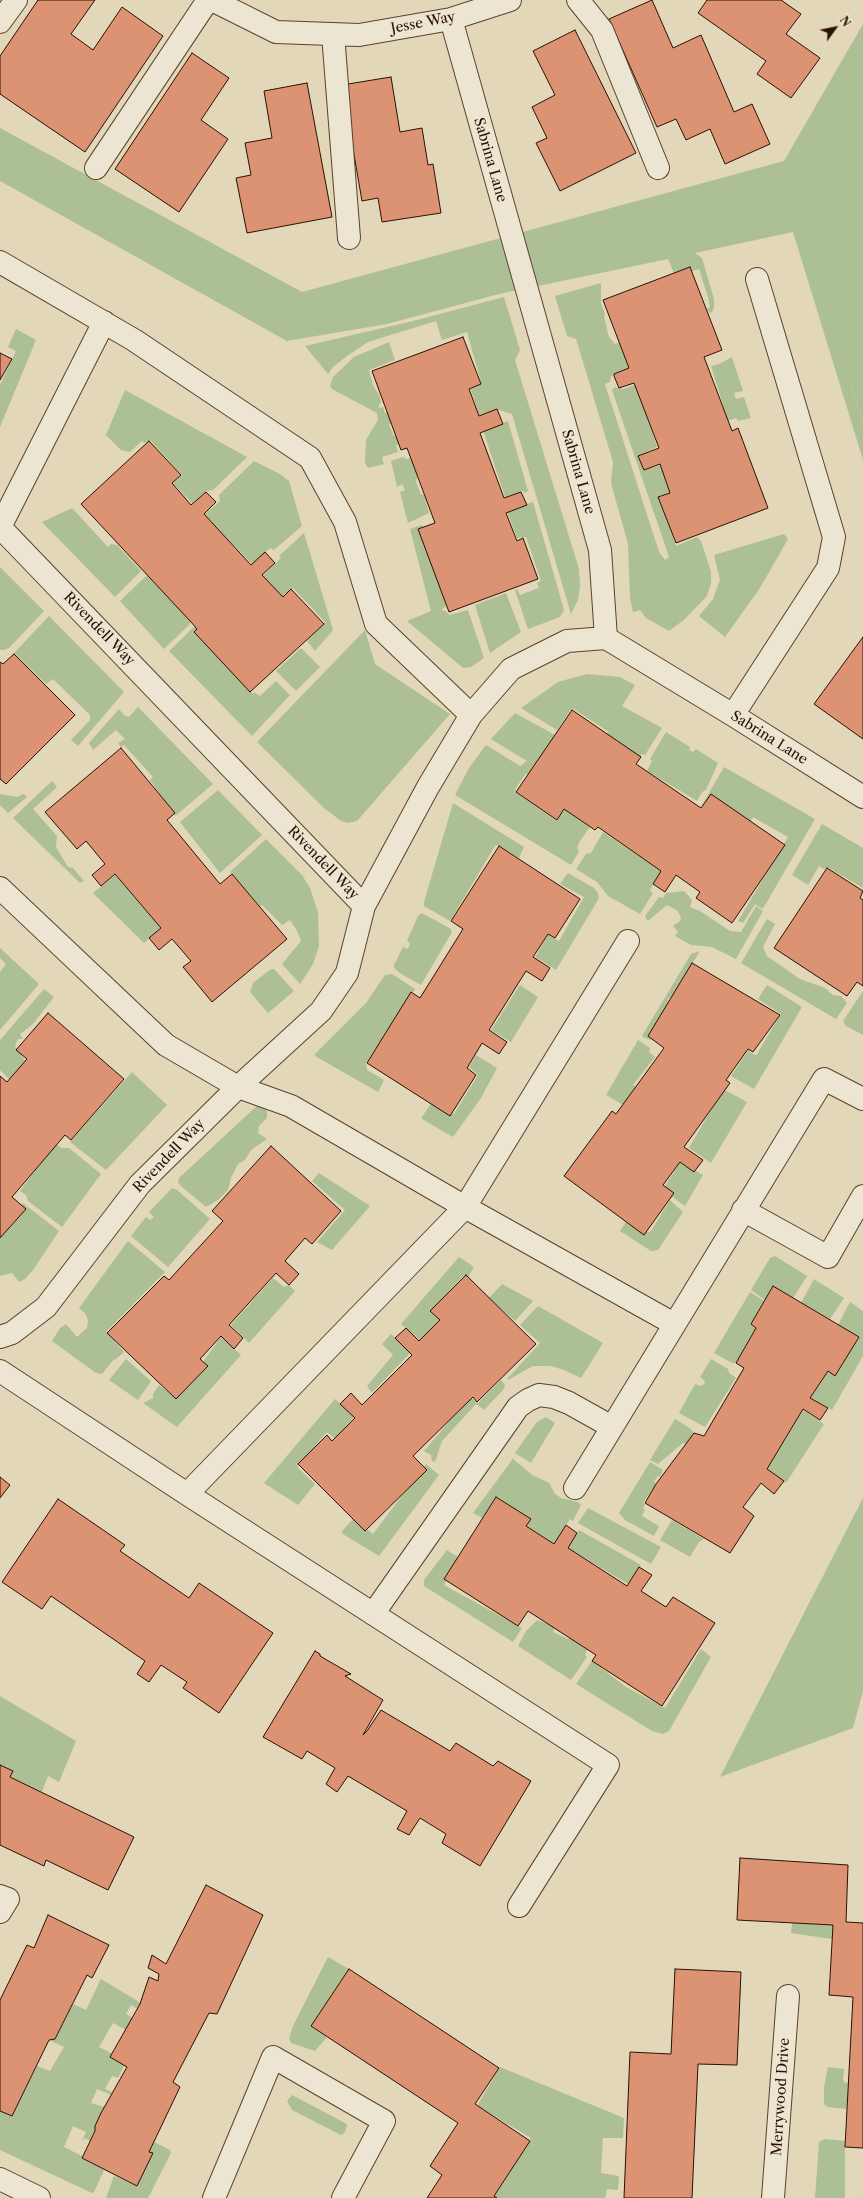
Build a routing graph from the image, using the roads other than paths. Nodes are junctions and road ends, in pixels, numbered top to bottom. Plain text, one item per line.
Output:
1 (16, 0) edge
2 (208, 0) edge
3 (212, 0) edge
4 (510, 0) edge
5 (578, 0) edge
6 (451, 19) junction
7 (0, 22) edge
8 (333, 34) junction
9 (96, 168) dead end
10 (658, 168) dead end
11 (350, 238) dead end
12 (0, 262) edge
13 (757, 279) dead end
14 (104, 322) junction
15 (0, 527) edge
16 (606, 638) junction
17 (471, 715) junction
18 (733, 715) junction
19 (863, 797) edge
20 (0, 888) edge
21 (364, 906) junction
22 (628, 941) dead end
23 (238, 1087) junction
24 (863, 1099) edge
25 (863, 1196) edge
26 (465, 1207) junction
27 (744, 1210) junction
28 (674, 1324) junction
29 (0, 1336) edge
30 (0, 1371) edge
31 (612, 1427) junction
32 (575, 1488) dead end
33 (187, 1494) junction
34 (373, 1614) junction
35 (518, 1906) dead end
36 (788, 1996) dead end
37 (0, 2179) edge
38 (39, 2198) edge
39 (214, 2198) edge
40 (343, 2198) edge
41 (773, 2198) edge

1 - 7 street
2 - 9 street
3 - 8 street, Jesse Way
4 - 6 street, Jesse Way
5 - 10 street
6 - 8 street, Jesse Way
6 - 16 street, Sabrina Lane
8 - 11 street
12 - 14 street
13 - 18 street
14 - 15 street
14 - 17 street
15 - 21 street, Rivendell Way
16 - 17 street
16 - 18 street, Sabrina Lane
17 - 21 street
18 - 19 street, Sabrina Lane
20 - 23 street
21 - 23 street, Rivendell Way
22 - 26 street
23 - 26 street
23 - 29 street, Rivendell Way
24 - 27 street
25 - 27 street
26 - 28 street
26 - 33 street
27 - 28 street
28 - 31 street
30 - 33 street
31 - 32 street
31 - 34 street
33 - 34 street
34 - 35 street
36 - 41 street, Merrywood Drive
37 - 38 street
39 - 40 street

